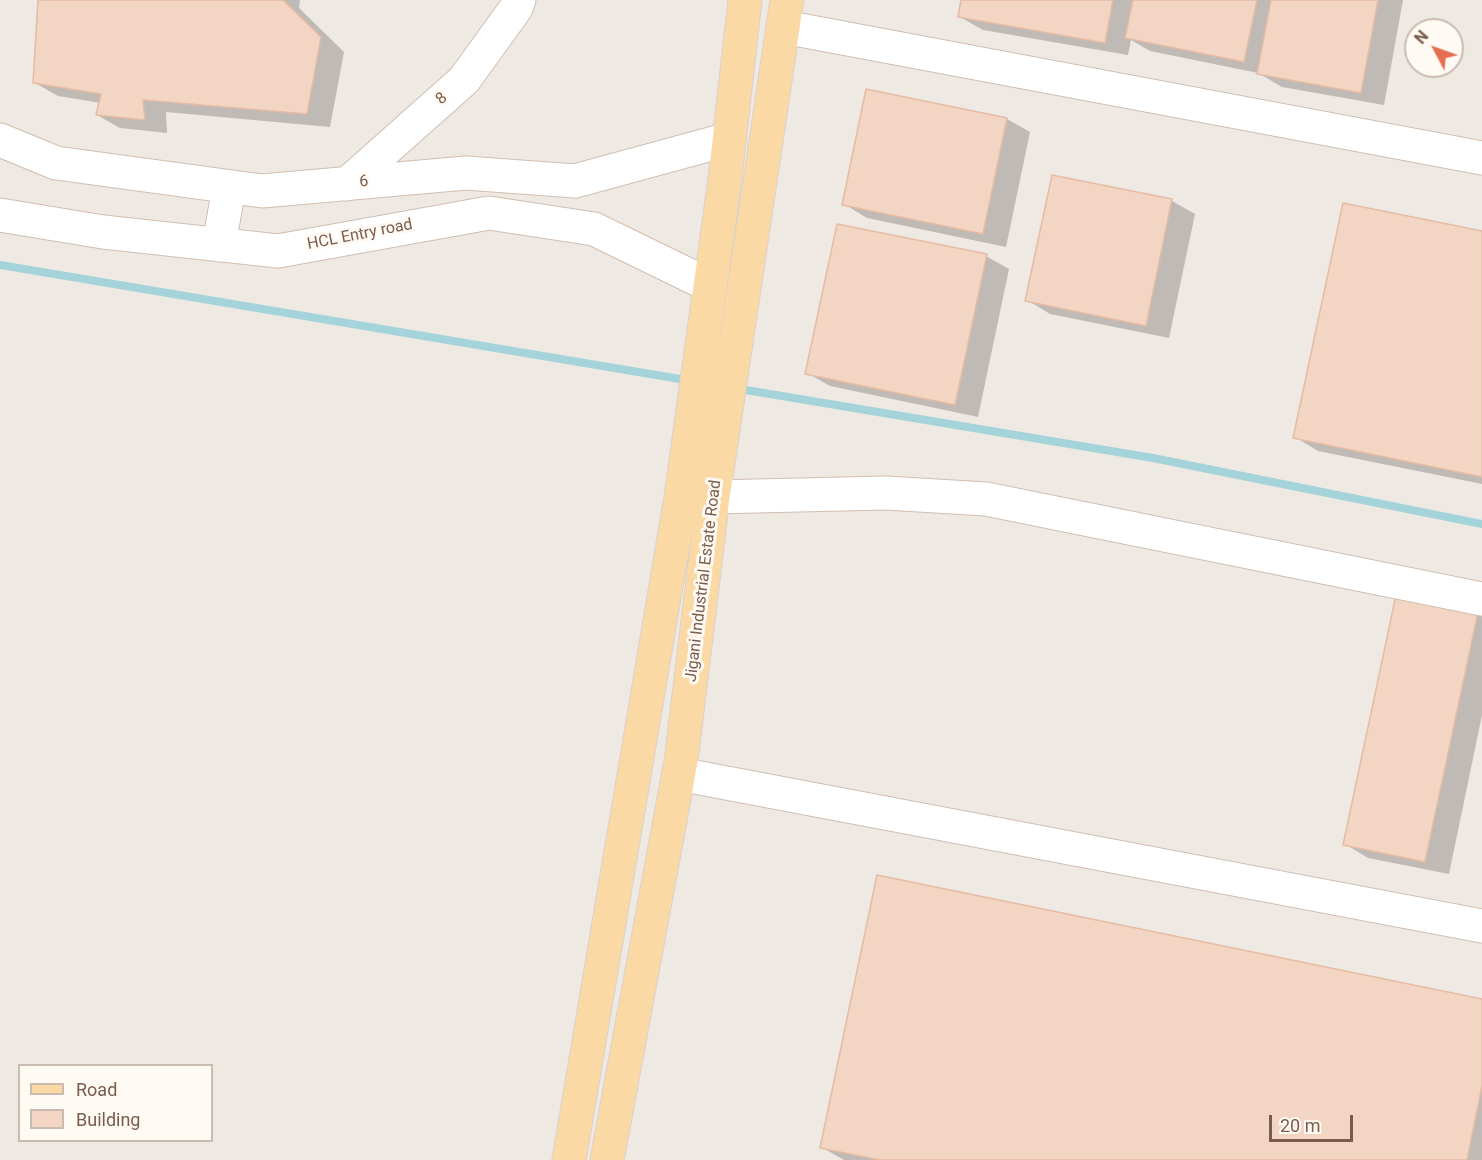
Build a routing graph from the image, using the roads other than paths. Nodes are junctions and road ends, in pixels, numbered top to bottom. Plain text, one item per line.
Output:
1 (519, 0) edge
2 (745, 0) edge
3 (785, 13) edge
4 (729, 139) junction
5 (0, 140) edge
6 (1482, 158) edge
7 (347, 183) junction
8 (229, 187) junction
9 (0, 215) edge
10 (219, 245) junction
11 (709, 285) junction
12 (713, 498) junction
13 (1482, 599) edge
14 (679, 774) junction
15 (1482, 926) edge
16 (569, 1160) edge
17 (607, 1160) edge

1 - 7 lane, 8
2 - 4 main road, Jigani Industrial Estate Road
3 - 6 lane
3 - 12 main road, Jigani Industrial Estate Road
4 - 7 lane, 6
4 - 11 main road, Jigani Industrial Estate Road
5 - 8 lane, 6
7 - 8 lane, 6
8 - 10 lane
9 - 10 lane, HCL Entry road
10 - 11 lane, HCL Entry road
11 - 16 main road, Jigani Industrial Estate Road
12 - 13 lane
12 - 14 main road, Jigani Industrial Estate Road
14 - 15 lane
14 - 17 main road, Jigani Industrial Estate Road

